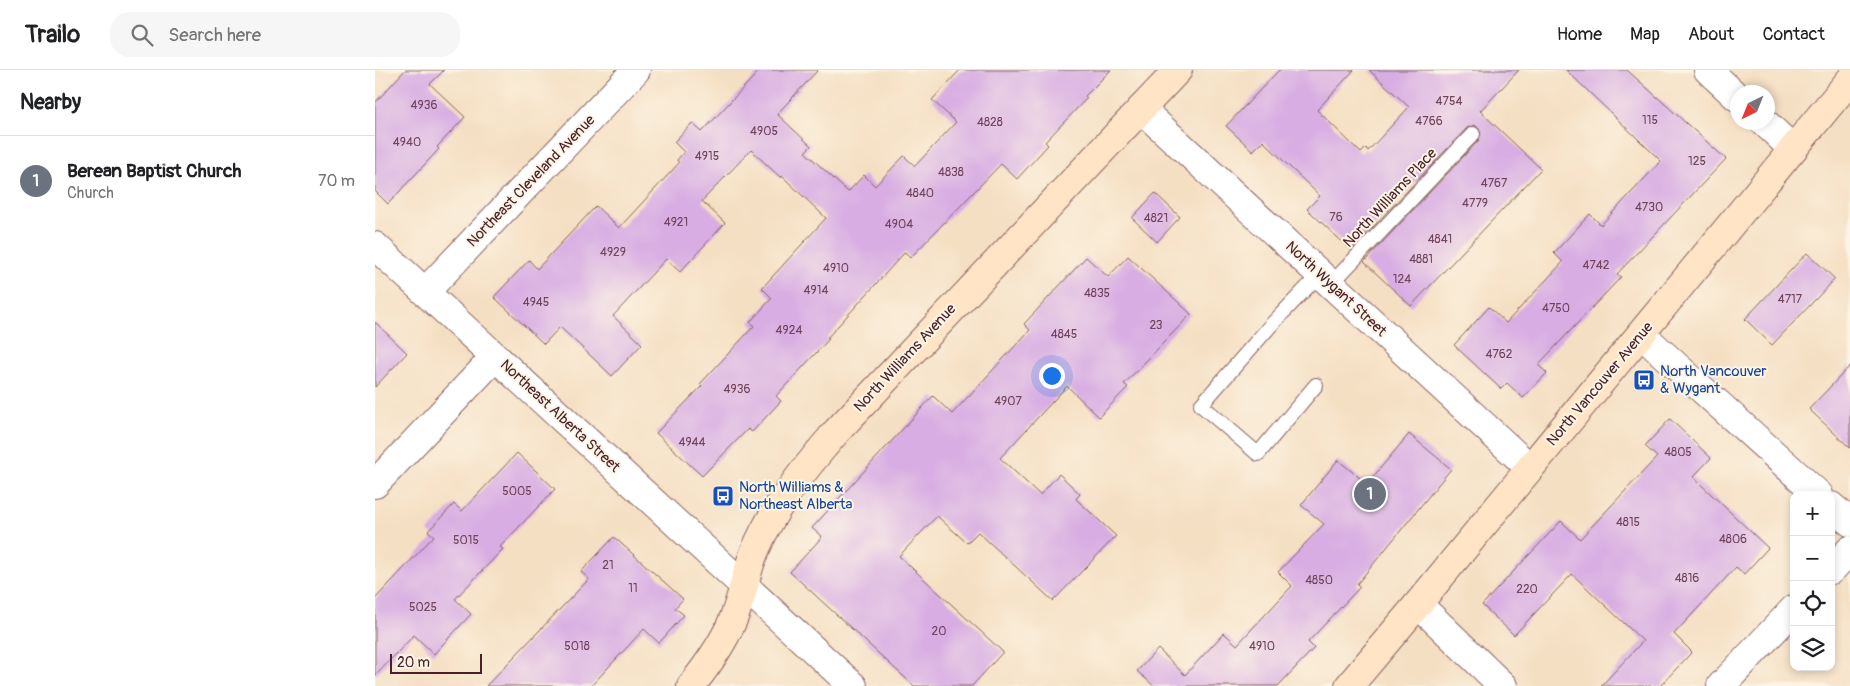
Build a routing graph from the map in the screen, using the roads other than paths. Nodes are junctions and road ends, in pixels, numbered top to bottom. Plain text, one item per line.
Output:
1 (636, 70) edge
2 (1178, 70) edge
3 (1708, 70) edge
4 (1850, 80) edge
5 (1730, 91) edge
6 (1141, 109) junction
7 (1773, 130) edge
8 (1473, 134) dead end
9 (1793, 149) junction
10 (375, 246) edge
11 (1325, 279) junction
12 (425, 292) junction
13 (1641, 334) junction
14 (495, 357) junction
15 (1316, 385) dead end
16 (1530, 468) junction
17 (375, 484) edge
18 (1815, 491) edge
19 (1835, 509) edge
20 (1850, 522) edge
21 (1850, 550) edge
22 (1835, 566) edge
23 (745, 586) junction
24 (1418, 604) junction
25 (1790, 613) edge
26 (691, 686) edge
27 (853, 686) edge
28 (1349, 686) edge
29 (1503, 686) edge
30 (1721, 686) edge

1 - 12 street, Northeast Cleveland Avenue
2 - 6 main road, North Williams Avenue
3 - 5 street
4 - 9 main road, North Vancouver Avenue
6 - 11 street, North Wygant Street
6 - 23 main road, North Williams Avenue
7 - 9 street
8 - 11 lane, North Williams Place
9 - 13 main road, North Vancouver Avenue
10 - 12 street, Northeast Alberta Street
11 - 15 lane, North Williams Place
11 - 16 street, North Wygant Street
12 - 14 street, Northeast Alberta Street
13 - 16 main road, North Vancouver Avenue
13 - 18 street
14 - 17 street
14 - 23 street, Northeast Alberta Street
16 - 24 main road, North Vancouver Avenue
19 - 20 street
21 - 22 street
23 - 26 main road, North Williams Avenue
23 - 27 street, Northeast Alberta Street
24 - 28 main road, North Vancouver Avenue
24 - 29 street
25 - 30 street

